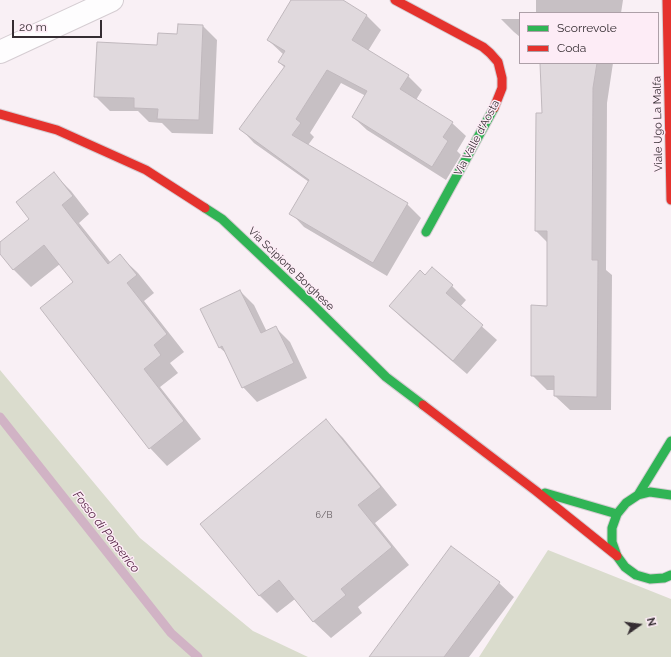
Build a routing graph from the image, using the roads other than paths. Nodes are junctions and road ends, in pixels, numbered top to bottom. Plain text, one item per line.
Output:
1 (112, 0) edge
2 (395, 0) edge
3 (667, 0) edge
4 (0, 52) edge
5 (0, 114) edge
6 (671, 200) edge
7 (426, 232) dead end
8 (671, 441) edge
9 (536, 491) junction
10 (638, 495) junction
11 (671, 495) edge
12 (617, 514) junction
13 (617, 556) junction
14 (671, 575) edge
15 (650, 579) junction
16 (671, 585) edge

1 - 4 street
2 - 7 main road, Via Valle d'Aosta
3 - 6 main road, Viale Ugo La Malfa
5 - 9 main road, Via Scipione Borghese
8 - 10 main road
9 - 12 main road, Via Scipione Borghese
9 - 13 main road, Via Scipione Borghese
10 - 11 main road
10 - 12 main road
12 - 13 main road
13 - 15 main road, Via Scipione Borghese
14 - 15 main road
15 - 16 main road

